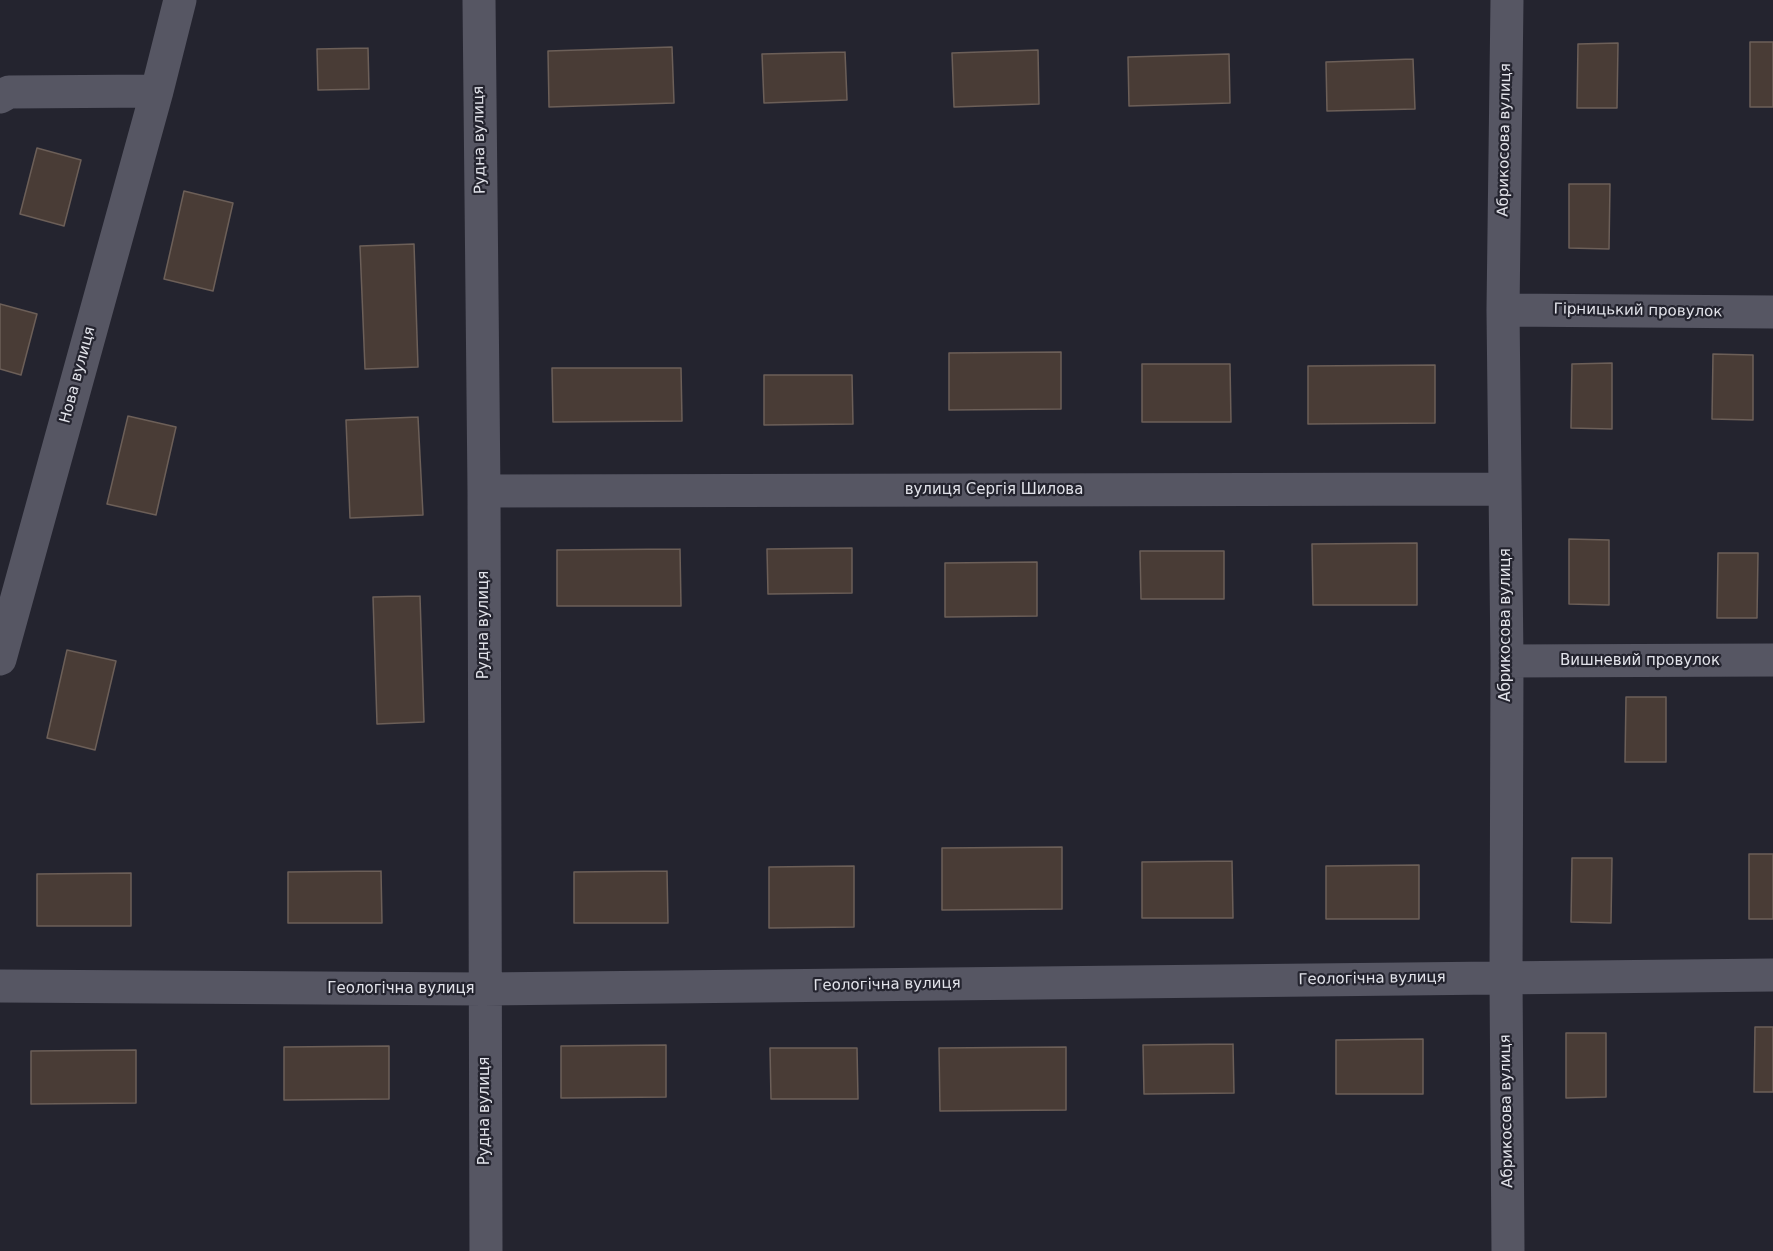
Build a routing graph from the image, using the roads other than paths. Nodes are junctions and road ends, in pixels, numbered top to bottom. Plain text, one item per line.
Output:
1 (180, 0) edge
2 (479, 0) edge
3 (1507, 0) edge
4 (157, 92) junction
5 (0, 98) edge
6 (1503, 310) junction
7 (1773, 312) edge
8 (1505, 489) junction
9 (484, 491) junction
10 (0, 658) edge
11 (1773, 660) edge
12 (1507, 662) junction
13 (1773, 975) edge
14 (1506, 978) junction
15 (0, 986) edge
16 (484, 989) junction
17 (486, 1251) edge
18 (1508, 1251) edge

1 - 4 street, Нова вулиця
2 - 9 street, Рудна вулиця
3 - 6 street, Абрикосова вулиця
4 - 5 street
4 - 10 street, Нова вулиця
6 - 7 street, Гірницький провулок
6 - 8 street, Абрикосова вулиця
8 - 9 street, вулиця Сергія Шилова
8 - 12 street, Абрикосова вулиця
9 - 16 street, Рудна вулиця
11 - 12 street, Вишневий провулок
12 - 14 street, Абрикосова вулиця
13 - 14 street, Геологічна вулиця
14 - 16 street, Геологічна вулиця
14 - 18 street, Абрикосова вулиця
15 - 16 street, Геологічна вулиця
16 - 17 street, Рудна вулиця

